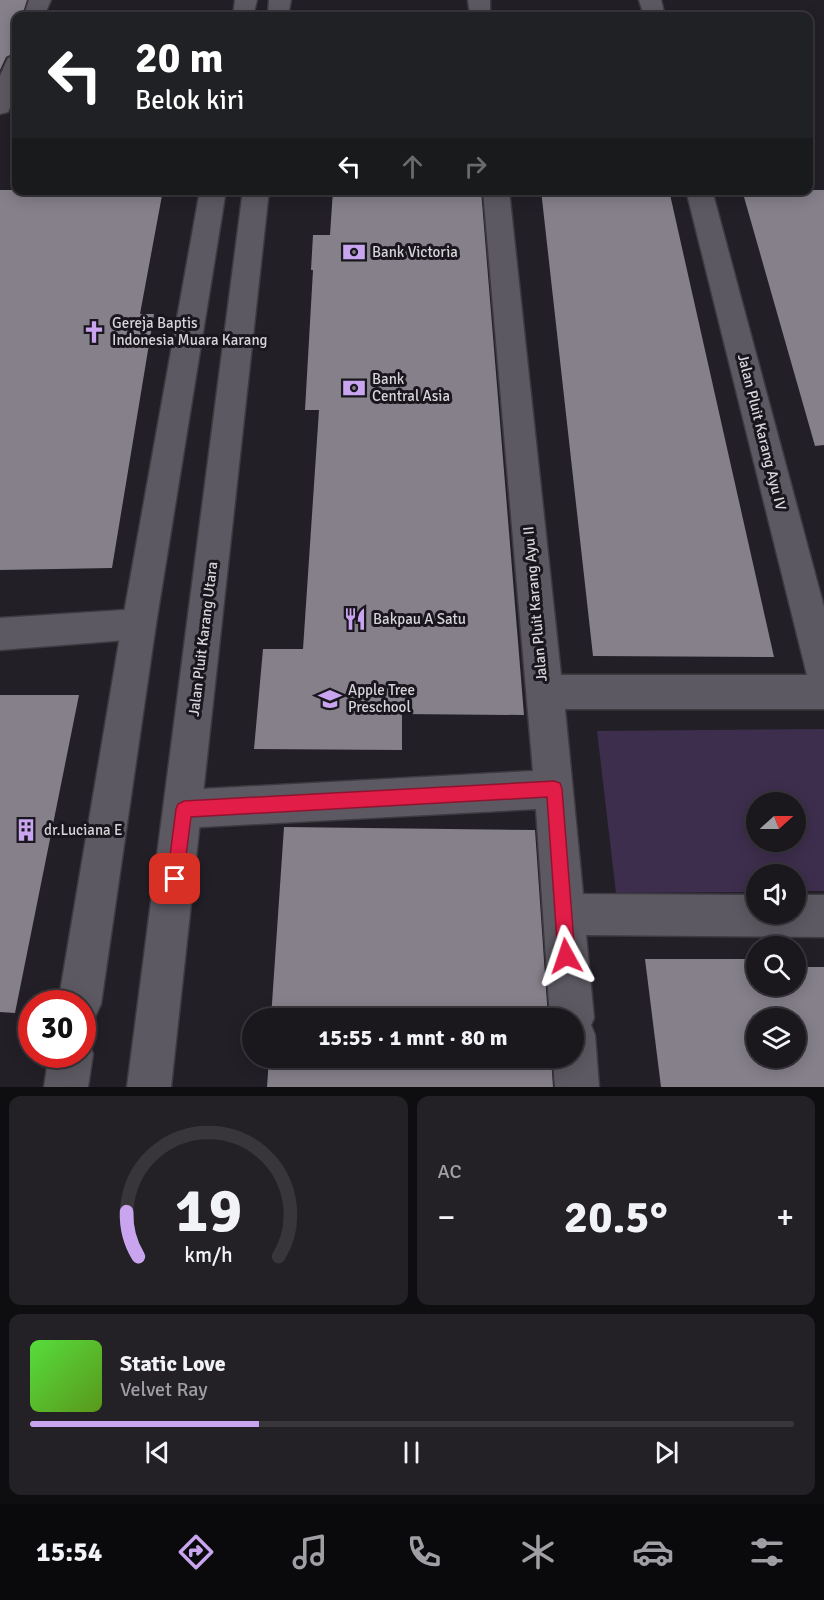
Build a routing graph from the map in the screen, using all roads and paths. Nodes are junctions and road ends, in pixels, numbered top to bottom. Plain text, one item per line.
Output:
1 (12, 74) edge
2 (0, 107) edge
3 (212, 195) edge
4 (255, 195) edge
5 (496, 195) edge
6 (700, 195) edge
7 (206, 233) junction
8 (250, 233) junction
9 (139, 624) junction
10 (0, 634) edge
11 (824, 673) edge
12 (543, 692) junction
13 (824, 692) edge
14 (554, 789) junction
15 (184, 809) junction
16 (563, 914) junction
17 (824, 916) edge
18 (81, 990) edge
19 (571, 1008) edge
20 (69, 1068) edge
21 (576, 1068) edge
22 (66, 1087) edge
23 (149, 1087) edge
24 (577, 1087) edge

1 - 2 street
3 - 7 street
4 - 8 street, Jalan Pluit Karang Utara
5 - 12 street, Jalan Pluit Karang Ayu II
6 - 11 street, Jalan Pluit Karang Ayu IV
7 - 8 street
7 - 9 street
8 - 15 street, Jalan Pluit Karang Utara
9 - 10 street
9 - 18 street
12 - 13 street
12 - 14 street, Jalan Pluit Karang Ayu II
14 - 15 street
14 - 16 street, Jalan Pluit Karang Ayu II
15 - 23 street, Jalan Pluit Karang Utara
16 - 17 street
16 - 19 street, Jalan Pluit Karang Ayu II
20 - 22 street
21 - 24 street

